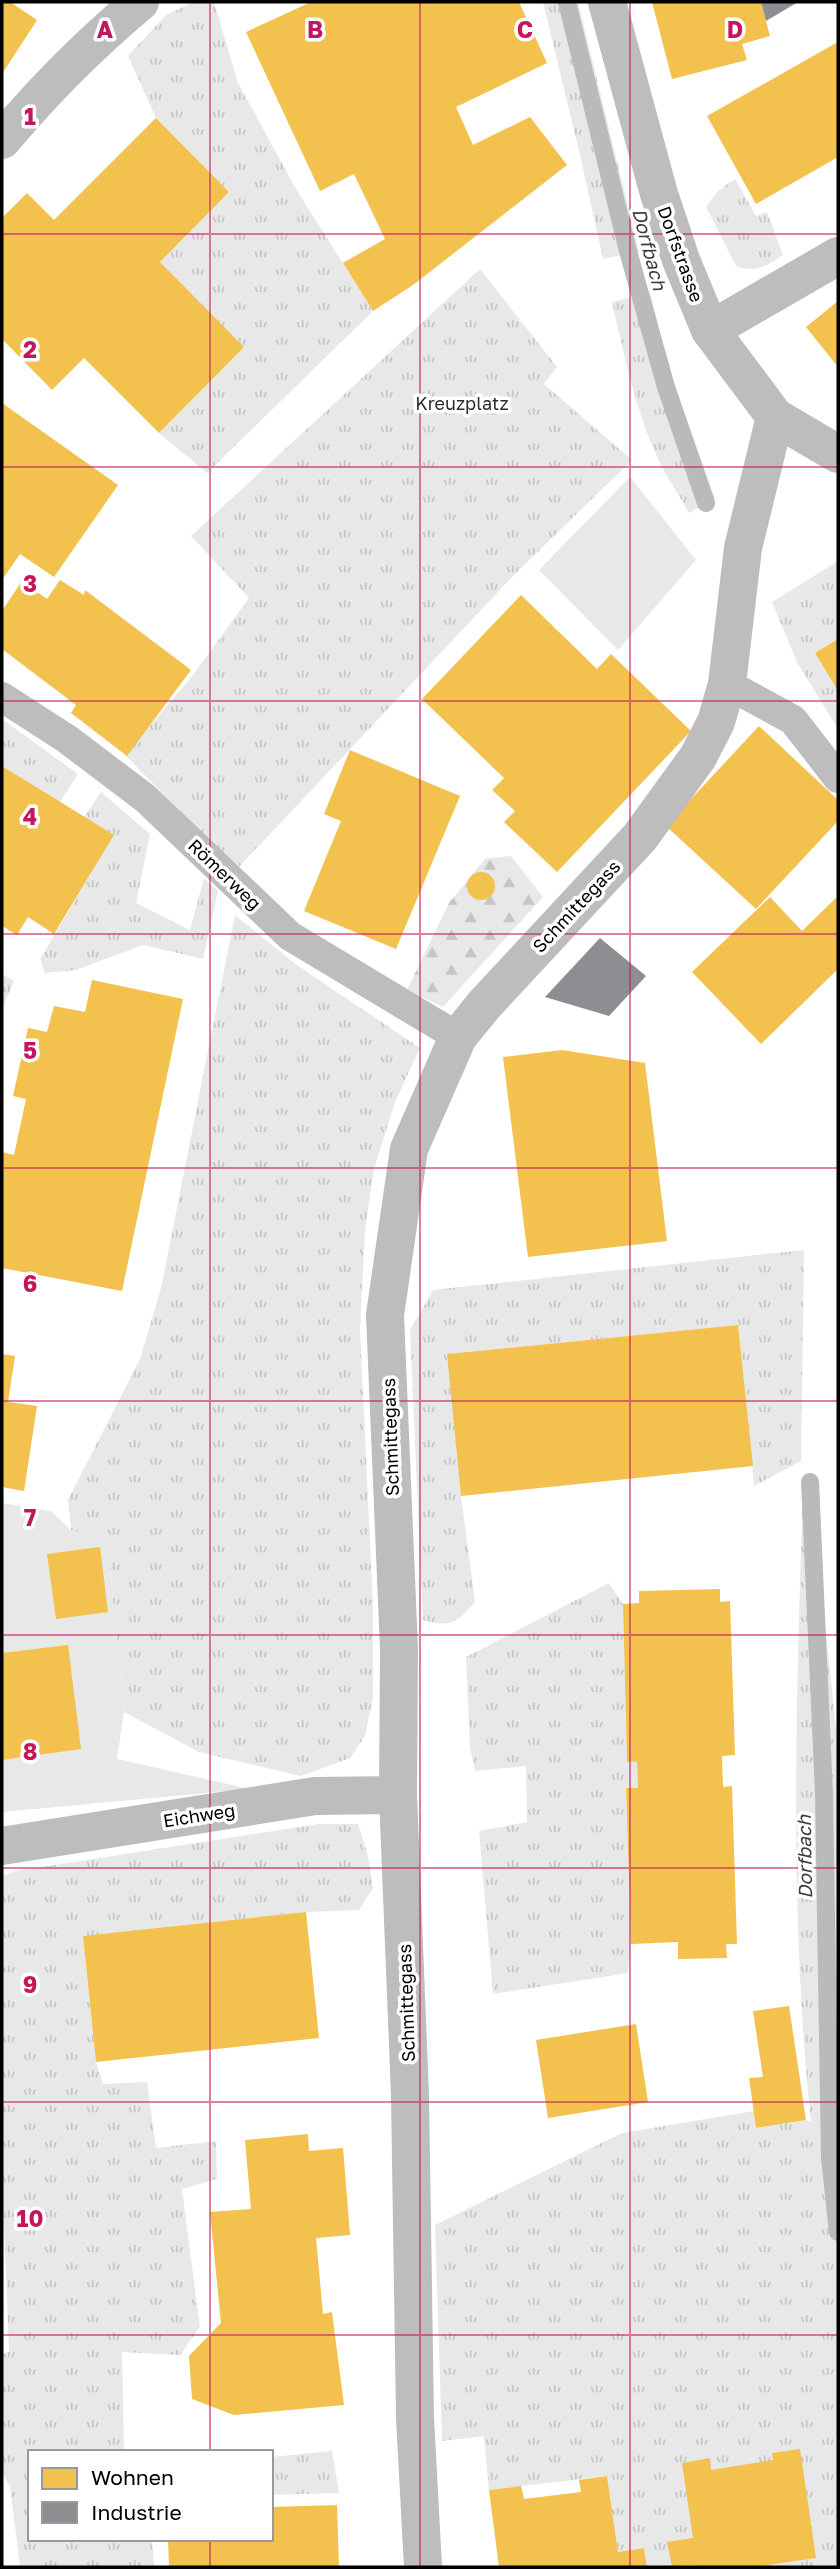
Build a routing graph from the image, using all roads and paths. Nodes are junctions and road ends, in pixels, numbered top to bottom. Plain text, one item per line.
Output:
1 (140, 2) edge
2 (607, 2) edge
3 (2, 140) edge
4 (838, 256) edge
5 (710, 330) junction
6 (775, 417) junction
7 (838, 454) edge
8 (727, 684) junction
9 (2, 697) edge
10 (838, 778) edge
11 (458, 1037) junction
12 (398, 1795) junction
13 (2, 1846) edge
14 (423, 2567) edge

1 - 3 street
2 - 5 street, Dorfstrasse
4 - 5 street
5 - 6 street, Dorfstrasse
6 - 7 street, Dorfstrasse
6 - 8 street, Schmittegass
8 - 10 lane
8 - 11 street, Schmittegass
9 - 11 lane, Römerweg
11 - 12 street, Schmittegass
12 - 13 street, Eichweg
12 - 14 street, Schmittegass

